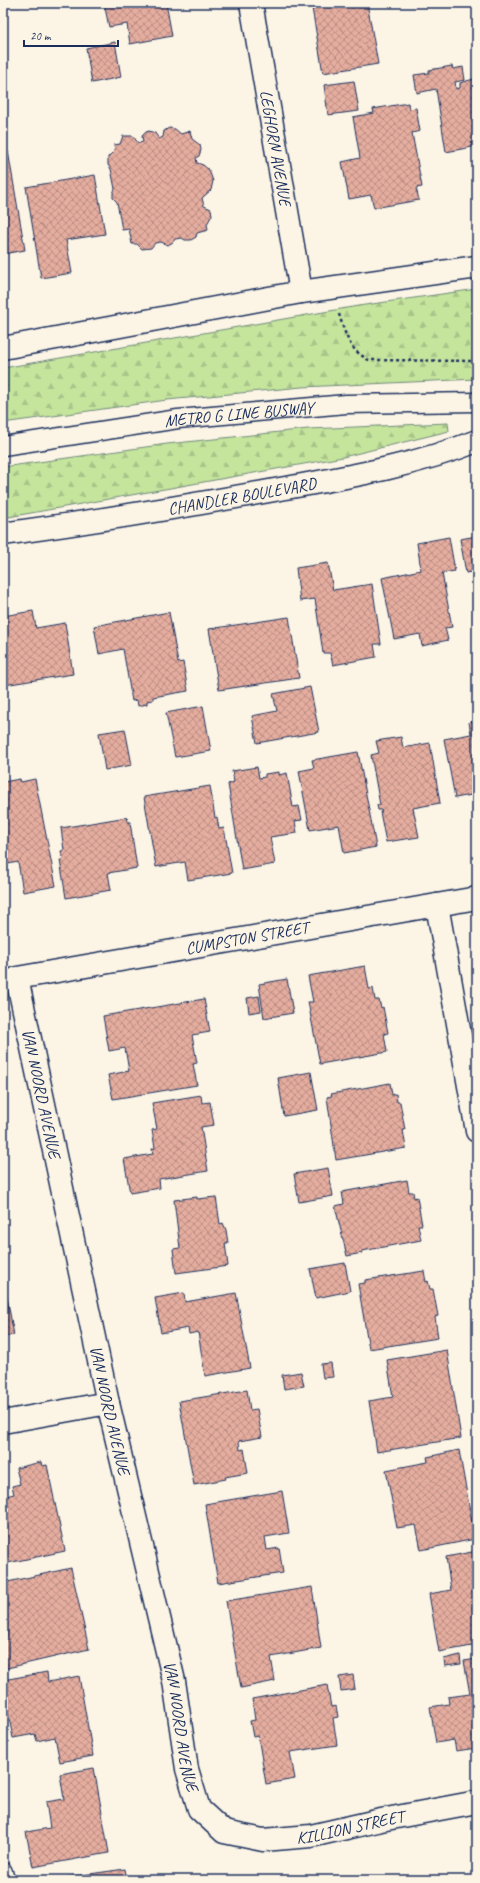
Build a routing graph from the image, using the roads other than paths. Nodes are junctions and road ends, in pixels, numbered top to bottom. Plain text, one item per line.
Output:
1 (251, 3) edge
2 (477, 268) edge
3 (301, 292) junction
4 (3, 348) edge
5 (477, 402) edge
6 (477, 442) edge
7 (3, 446) edge
8 (3, 534) edge
9 (477, 898) edge
10 (437, 905) junction
11 (17, 978) joint
12 (477, 1131) edge
13 (108, 1403) junction
14 (3, 1422) edge
15 (477, 1802) edge
16 (224, 1832) joint
17 (3, 1872) edge
18 (5, 1880) edge

1 - 3 street, LEGHORN AVENUE
2 - 3 street
3 - 4 street
5 - 7 lane, METRO G LINE BUSWAY
6 - 8 street, CHANDLER BOULEVARD
9 - 10 street, CUMPSTON STREET
10 - 11 street, CUMPSTON STREET
10 - 12 street
11 - 13 street, VAN NOORD AVENUE
13 - 14 street
13 - 16 street, VAN NOORD AVENUE
15 - 16 street, KILLION STREET
17 - 18 lane

